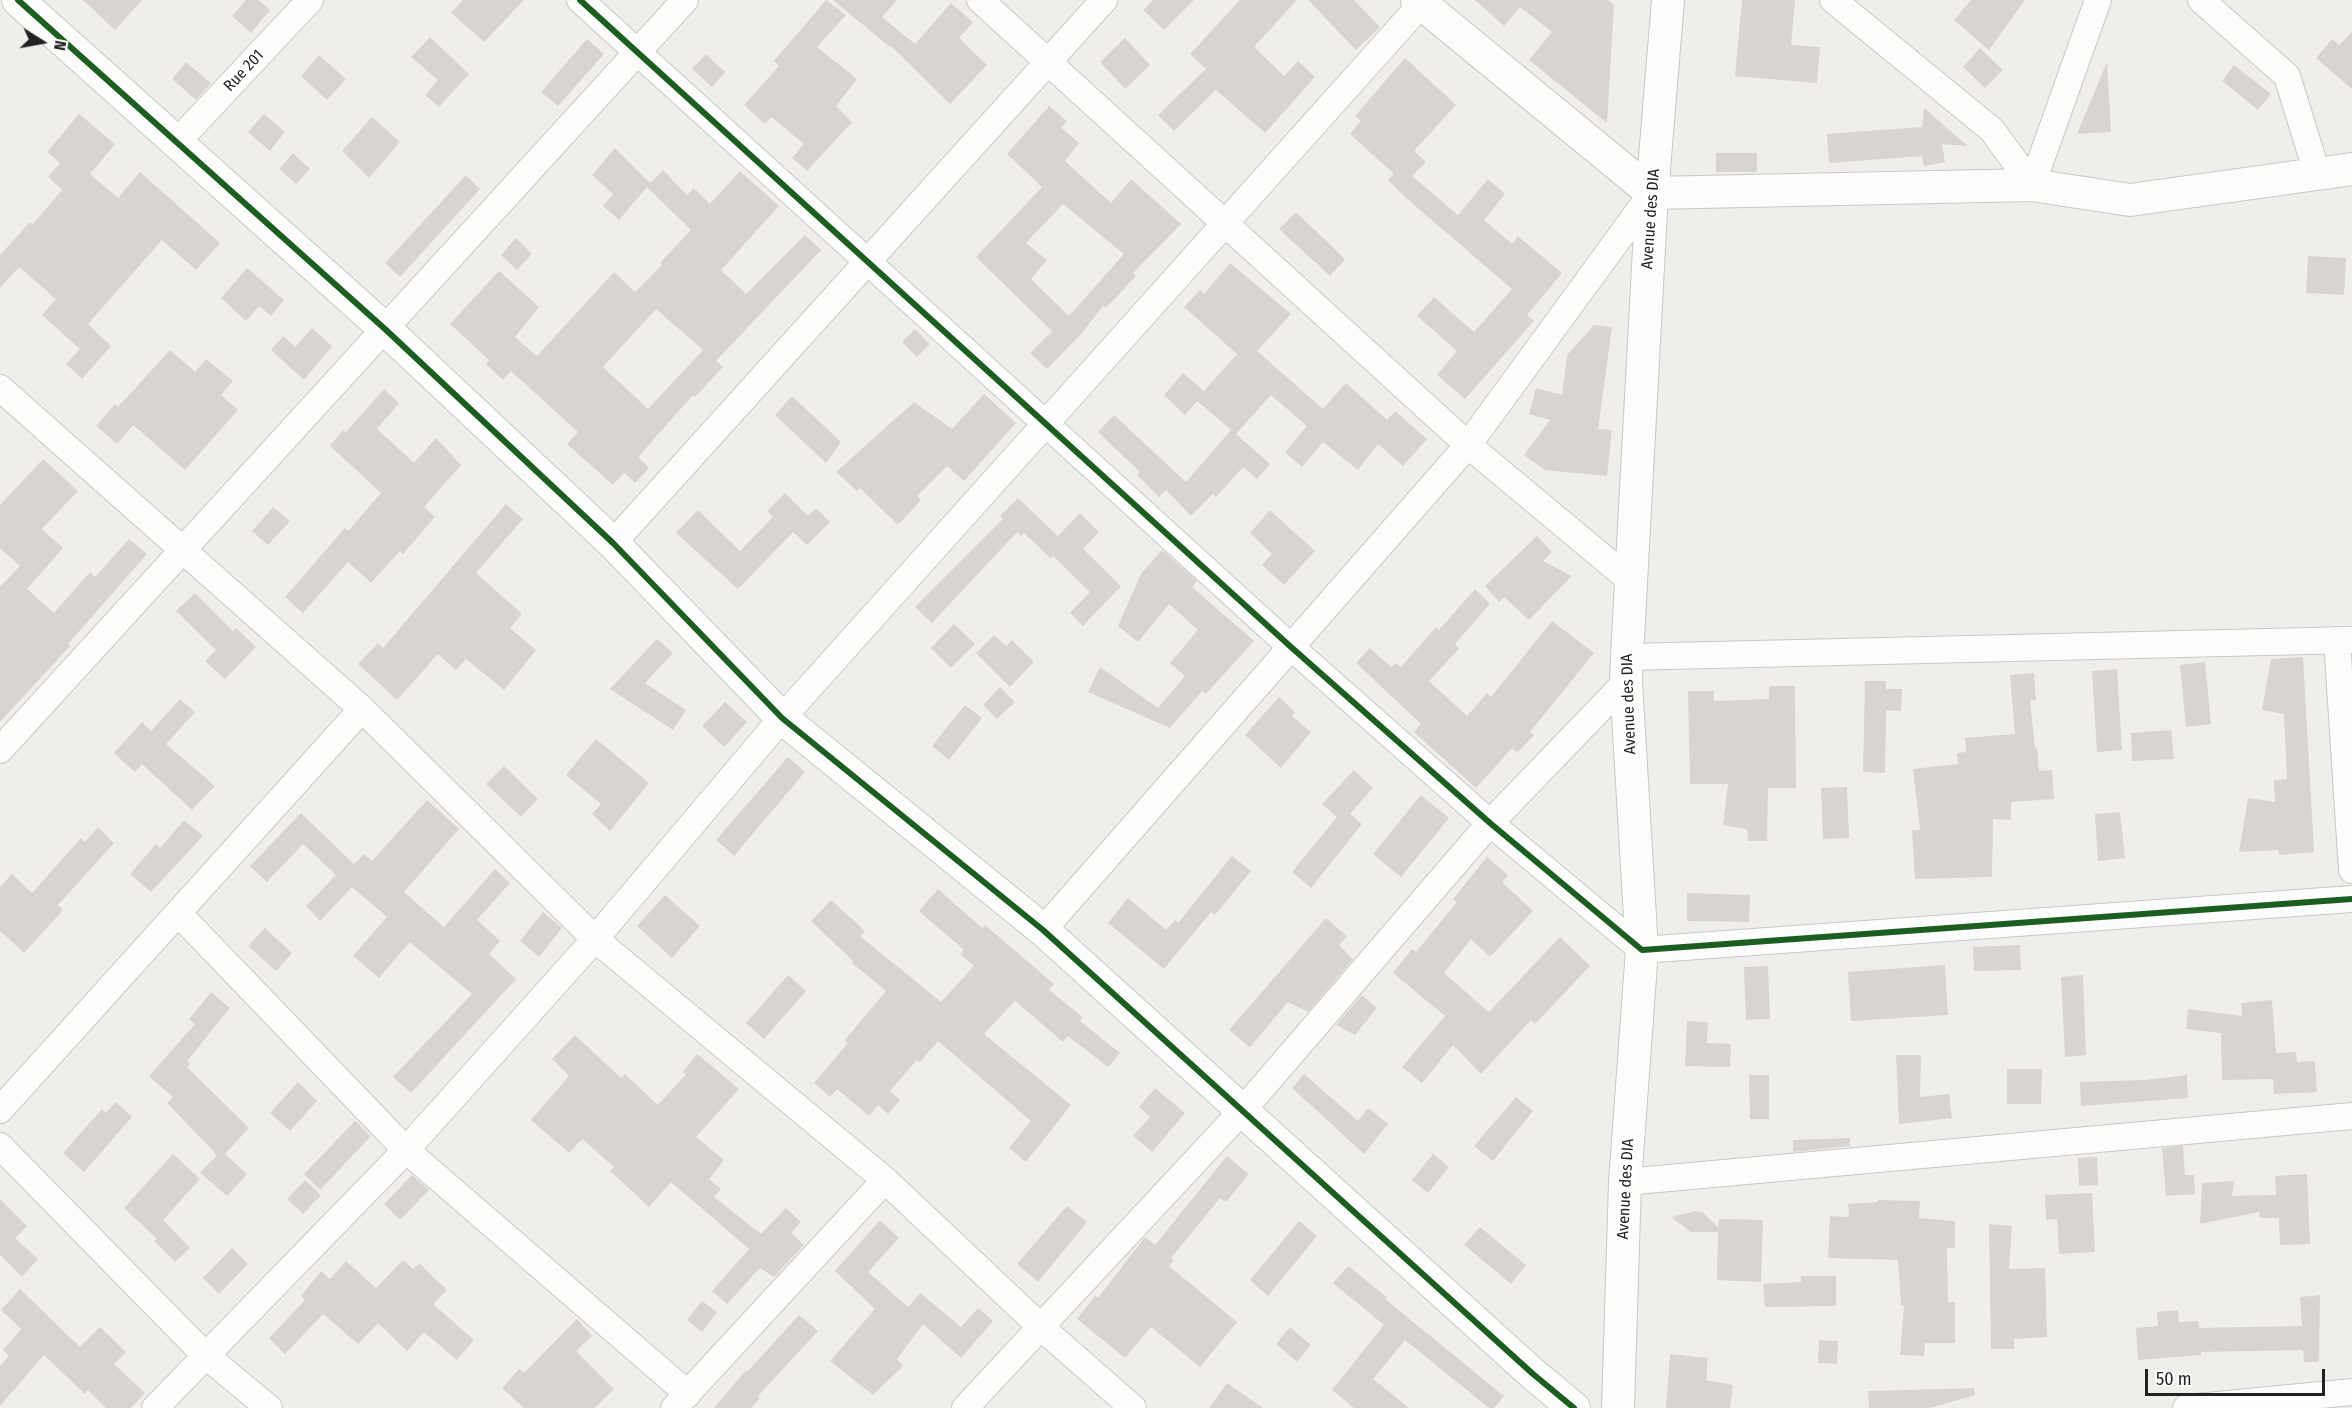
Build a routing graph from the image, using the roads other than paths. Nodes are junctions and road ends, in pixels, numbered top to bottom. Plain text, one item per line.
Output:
1 (18, 0) edge
2 (310, 0) edge
3 (580, 0) edge
4 (684, 0) edge
5 (980, 0) edge
6 (1104, 0) edge
7 (1668, 0) edge
8 (1833, 0) edge
9 (2098, 0) edge
10 (2201, 0) edge
11 (1421, 1) edge
12 (637, 52) junction
13 (1048, 62) junction
14 (177, 142) junction
15 (2352, 169) edge
16 (2317, 173) junction
17 (2032, 185) junction
18 (1652, 194) junction
19 (1225, 224) junction
20 (868, 261) junction
21 (385, 329) junction
22 (0, 388) edge
23 (1044, 424) junction
24 (1468, 445) junction
25 (613, 543) junction
26 (183, 550) junction
27 (1630, 580) junction
28 (2344, 640) edge
29 (1291, 647) junction
30 (1626, 669) junction
31 (362, 709) junction
32 (782, 718) junction
33 (0, 749) edge
34 (1490, 823) junction
35 (2352, 870) edge
36 (2352, 899) edge
37 (178, 913) junction
38 (1042, 930) junction
39 (595, 939) junction
40 (1642, 950) junction
41 (0, 1110) edge
42 (1242, 1111) junction
43 (2352, 1116) edge
44 (0, 1146) edge
45 (406, 1150) junction
46 (885, 1180) junction
47 (1625, 1182) junction
48 (1042, 1328) junction
49 (205, 1355) junction
50 (2352, 1392) edge
51 (681, 1401) edge
52 (155, 1408) edge
53 (269, 1408) edge
54 (965, 1408) edge
55 (1134, 1408) edge
56 (1574, 1408) edge
57 (1618, 1408) edge
58 (2186, 1408) edge

1 - 14 street
2 - 14 street, Rue 201
3 - 12 street
4 - 12 street
5 - 13 street
6 - 13 street
7 - 18 street, Avenue des DIA
8 - 17 street
9 - 17 street
10 - 16 street
11 - 18 street
11 - 19 street
12 - 20 street
12 - 21 street
13 - 19 street
13 - 20 street
14 - 21 street
15 - 16 street
16 - 17 street
17 - 18 street
18 - 24 street
18 - 27 street, Avenue des DIA
19 - 23 street
19 - 24 street
20 - 23 street
20 - 25 street
21 - 25 street
21 - 26 street
22 - 26 street
23 - 29 street
23 - 32 street
24 - 27 street
24 - 29 street
25 - 32 street
26 - 31 street
26 - 33 street
27 - 30 street, Avenue des DIA
28 - 30 street
28 - 35 street
29 - 34 street
29 - 38 street
30 - 34 street
30 - 40 street, Avenue des DIA
31 - 37 street
31 - 39 street
32 - 38 street
32 - 39 street
34 - 40 street
34 - 42 street
36 - 40 street
37 - 41 street
37 - 45 street
38 - 42 street
39 - 45 street
39 - 46 street
40 - 47 street, Avenue des DIA
42 - 48 street
42 - 56 street
43 - 47 street
44 - 49 street
45 - 49 street
45 - 51 street
46 - 48 street
46 - 51 street
47 - 57 street, Avenue des DIA
48 - 54 street
48 - 55 street
49 - 52 street
49 - 53 street
50 - 58 street

